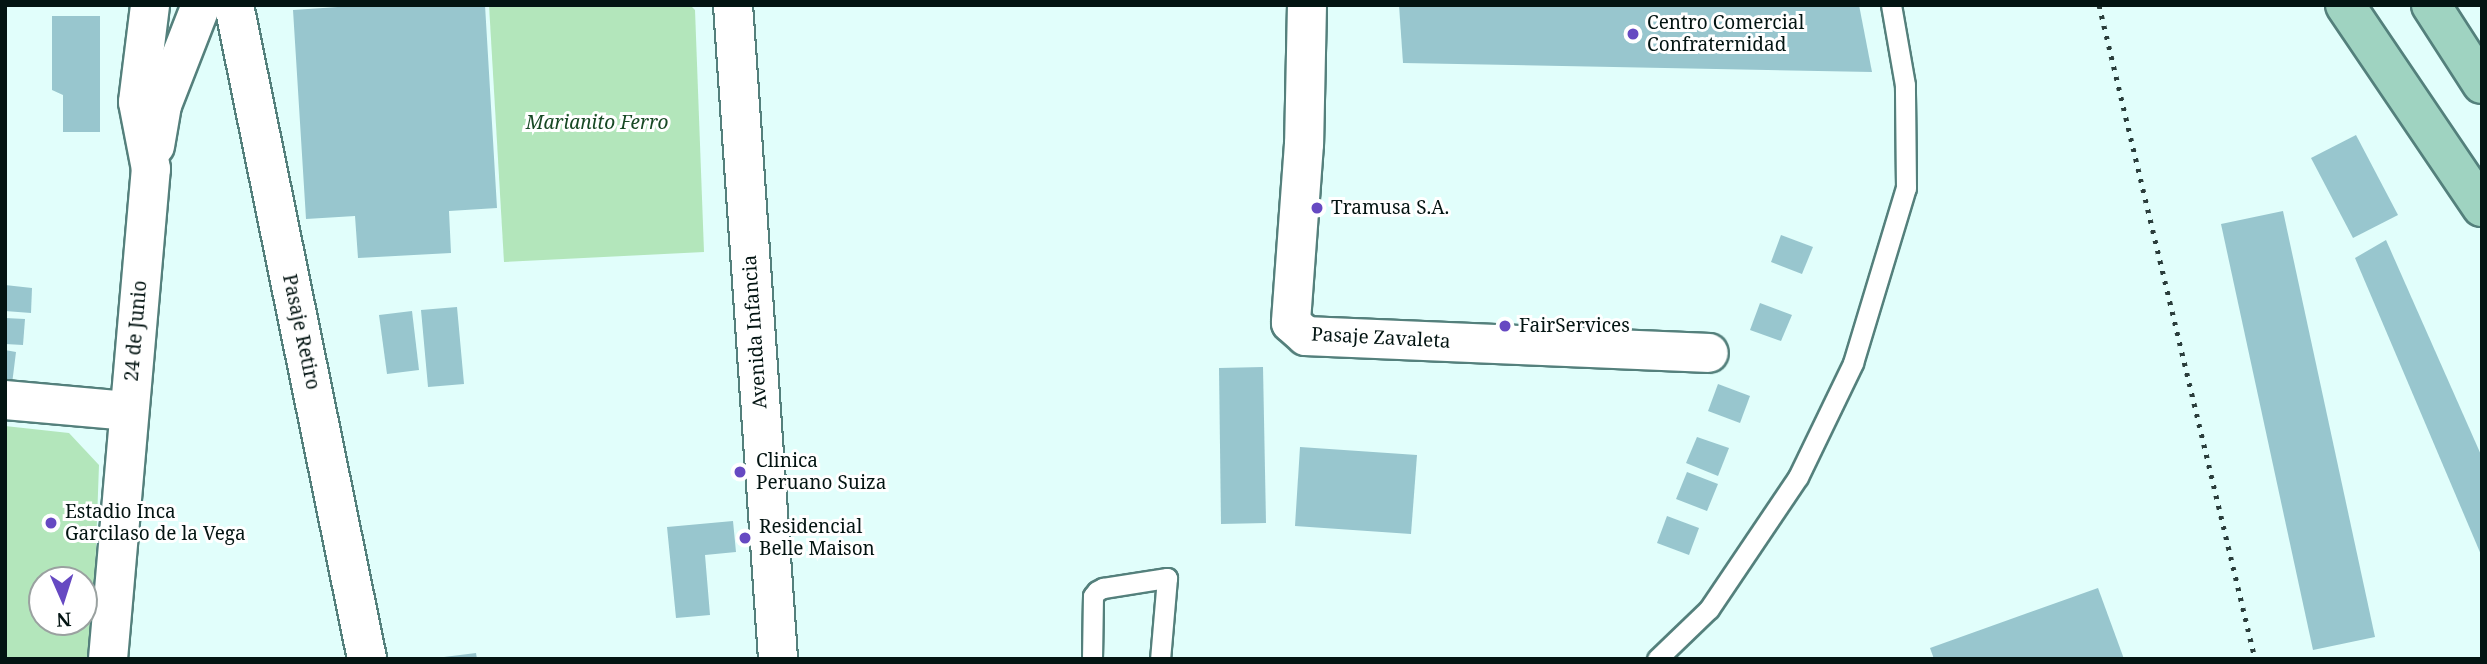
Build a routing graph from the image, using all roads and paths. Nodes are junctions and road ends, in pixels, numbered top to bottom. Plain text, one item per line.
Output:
1 (150, 5) edge
2 (201, 5) edge
3 (234, 5) edge
4 (733, 5) edge
5 (1307, 5) edge
6 (1891, 5) edge
7 (2345, 5) edge
8 (2431, 5) edge
9 (2482, 84) edge
10 (151, 169) junction
11 (2482, 207) edge
12 (1709, 353) dead end
13 (5, 400) edge
14 (128, 411) junction
15 (108, 659) edge
16 (367, 659) edge
17 (778, 659) edge
18 (1092, 659) edge
19 (1160, 659) edge
20 (1657, 659) edge

1 - 10 street, 24 de Junio
2 - 10 street
3 - 16 street, Pasaje Retiro
4 - 17 street, Avenida Infancia
5 - 12 street, Pasaje Zavaleta
6 - 20 lane
7 - 11 main road
8 - 9 main road
10 - 14 street, 24 de Junio
13 - 14 street
14 - 15 street, 24 de Junio
18 - 19 lane

